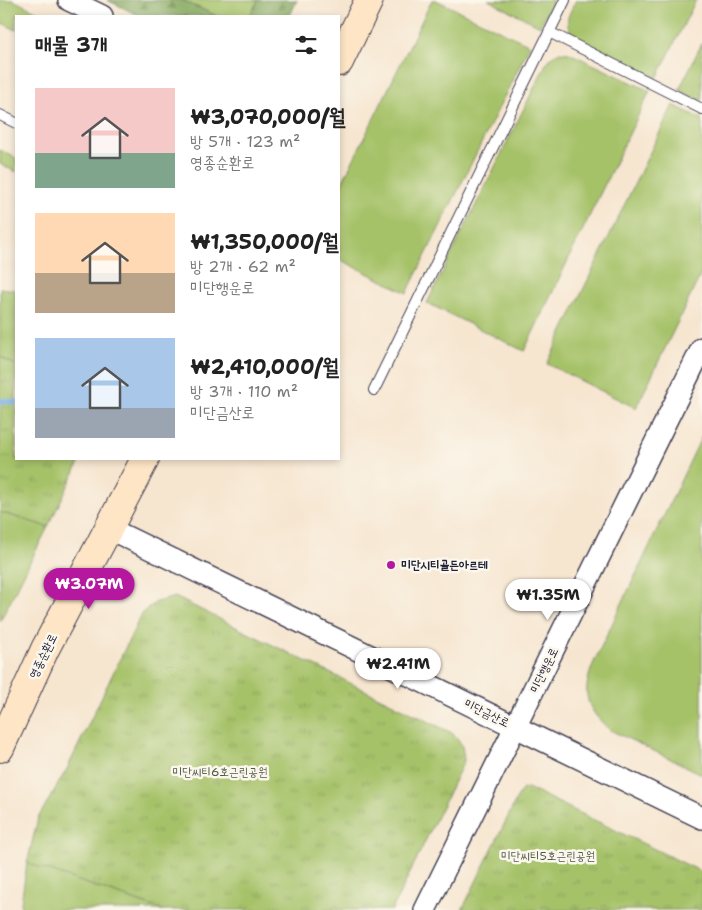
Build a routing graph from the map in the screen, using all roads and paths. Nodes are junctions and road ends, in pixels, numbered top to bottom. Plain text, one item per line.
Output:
1 (69, 0) edge
2 (369, 0) edge
3 (565, 0) edge
4 (100, 15) edge
5 (549, 32) junction
6 (340, 60) edge
7 (702, 108) edge
8 (0, 115) edge
9 (15, 122) edge
10 (702, 348) edge
11 (374, 390) dead end
12 (144, 460) edge
13 (110, 529) junction
14 (516, 727) junction
15 (0, 748) edge
16 (702, 818) edge
17 (425, 910) edge

1 - 4 street
2 - 6 main road
3 - 5 lane
5 - 7 lane
5 - 11 lane
8 - 9 lane
10 - 14 street, 미단행운로
12 - 13 main road, 영종순환로
13 - 14 street, 미단금산로
13 - 15 main road, 영종순환로
14 - 16 street, 미단금산로
14 - 17 street, 미단행운로

